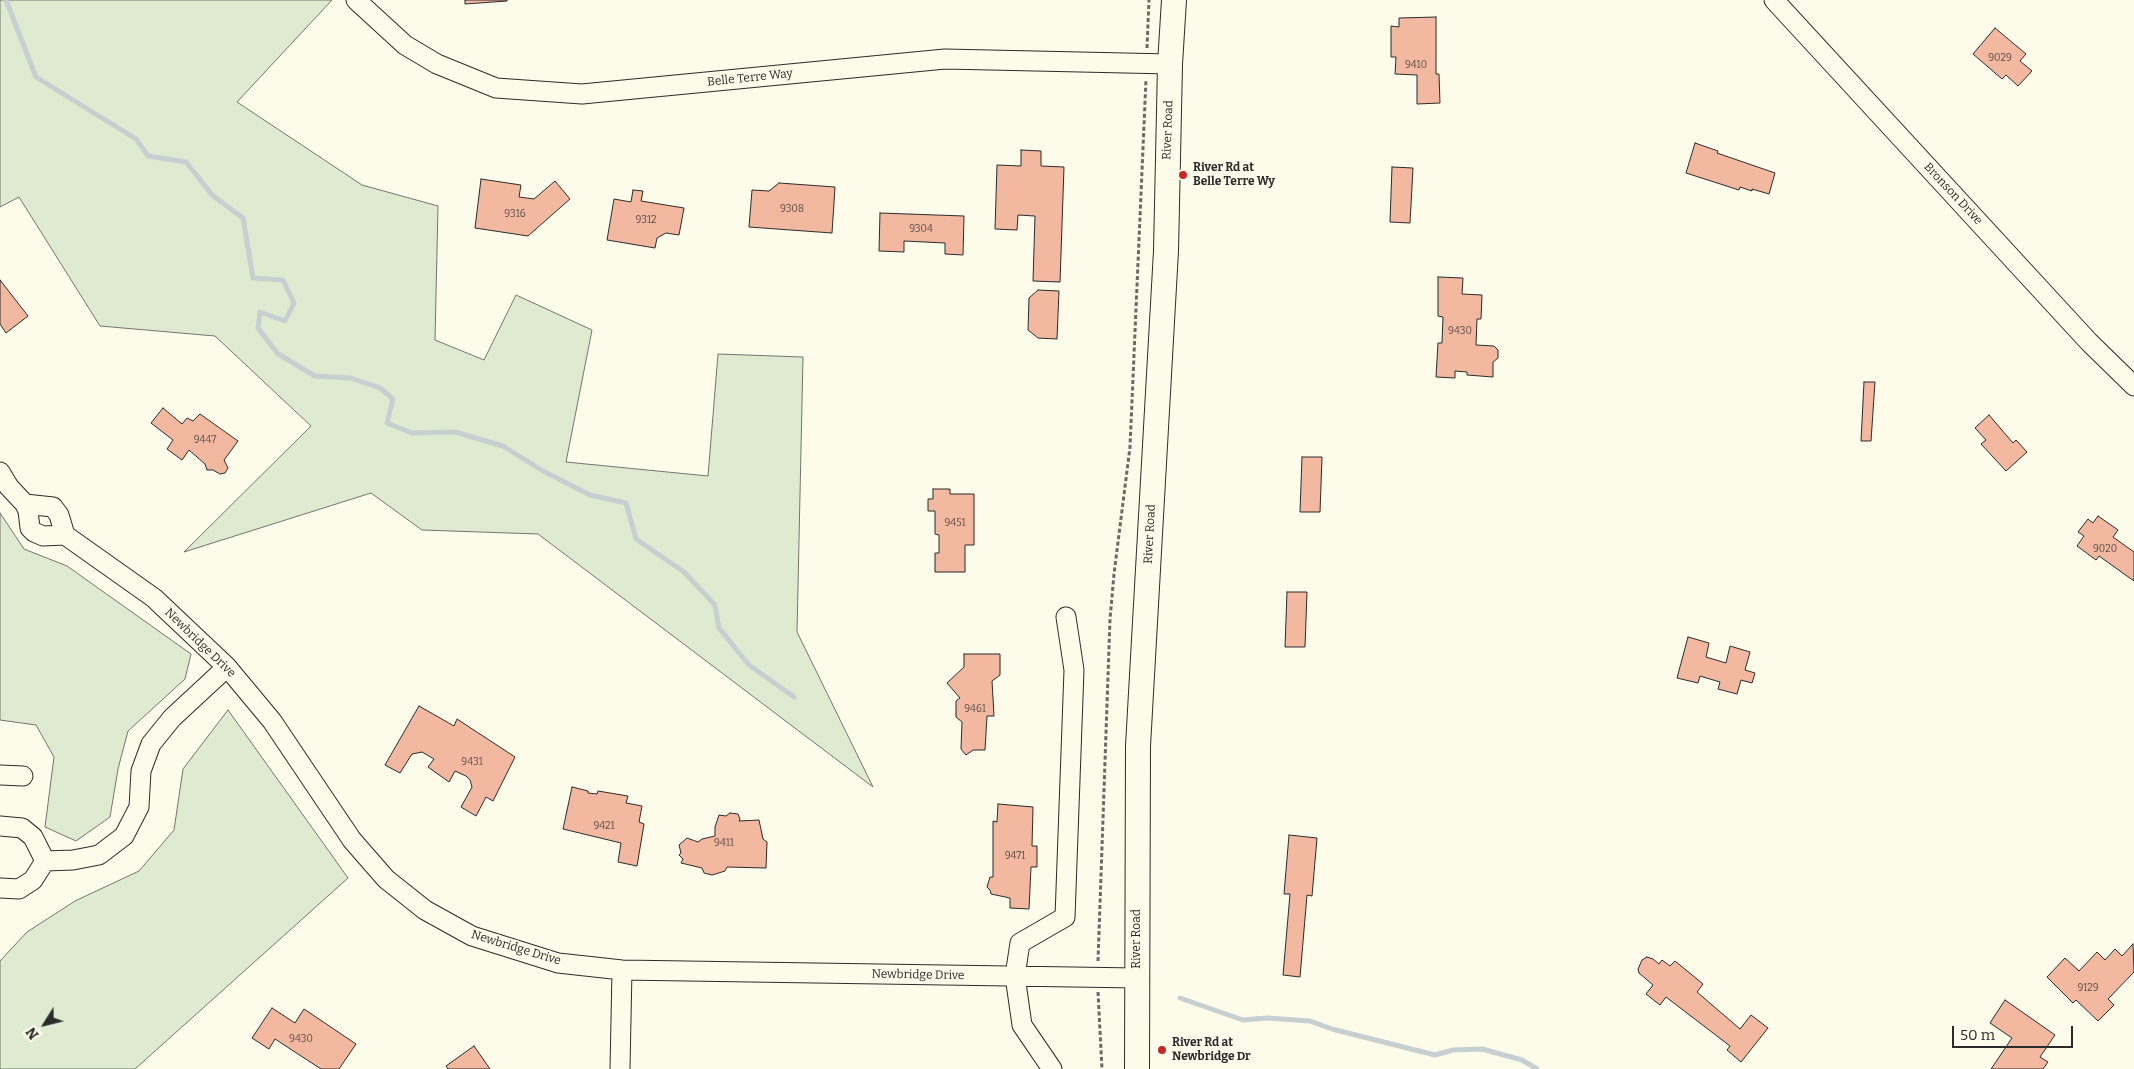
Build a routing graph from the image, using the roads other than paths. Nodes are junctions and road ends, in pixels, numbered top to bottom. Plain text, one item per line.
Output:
1 (356, 0) edge
2 (1174, 0) edge
3 (1774, 0) edge
4 (1170, 64) junction
5 (2134, 386) edge
6 (0, 472) edge
7 (25, 504) junction
8 (65, 534) junction
9 (1066, 617) dead end
10 (228, 667) junction
11 (0, 776) edge
12 (23, 776) dead end
13 (0, 826) edge
14 (45, 861) junction
15 (0, 888) edge
16 (622, 970) junction
17 (1015, 976) junction
18 (1137, 978) junction
19 (620, 1069) edge
20 (1052, 1069) edge
21 (1137, 1069) edge

1 - 4 street, Belle Terre Way
2 - 4 main road, River Road
3 - 5 street, Bronson Drive
4 - 18 main road, River Road
6 - 7 street
7 - 8 street
7 - 8 street
8 - 10 street, Newbridge Drive
9 - 17 street
10 - 14 street
10 - 16 street, Newbridge Drive
11 - 12 street
13 - 14 street
14 - 15 street
16 - 17 street, Newbridge Drive
16 - 19 street
17 - 18 street, Newbridge Drive
17 - 20 street
18 - 21 main road, River Road

